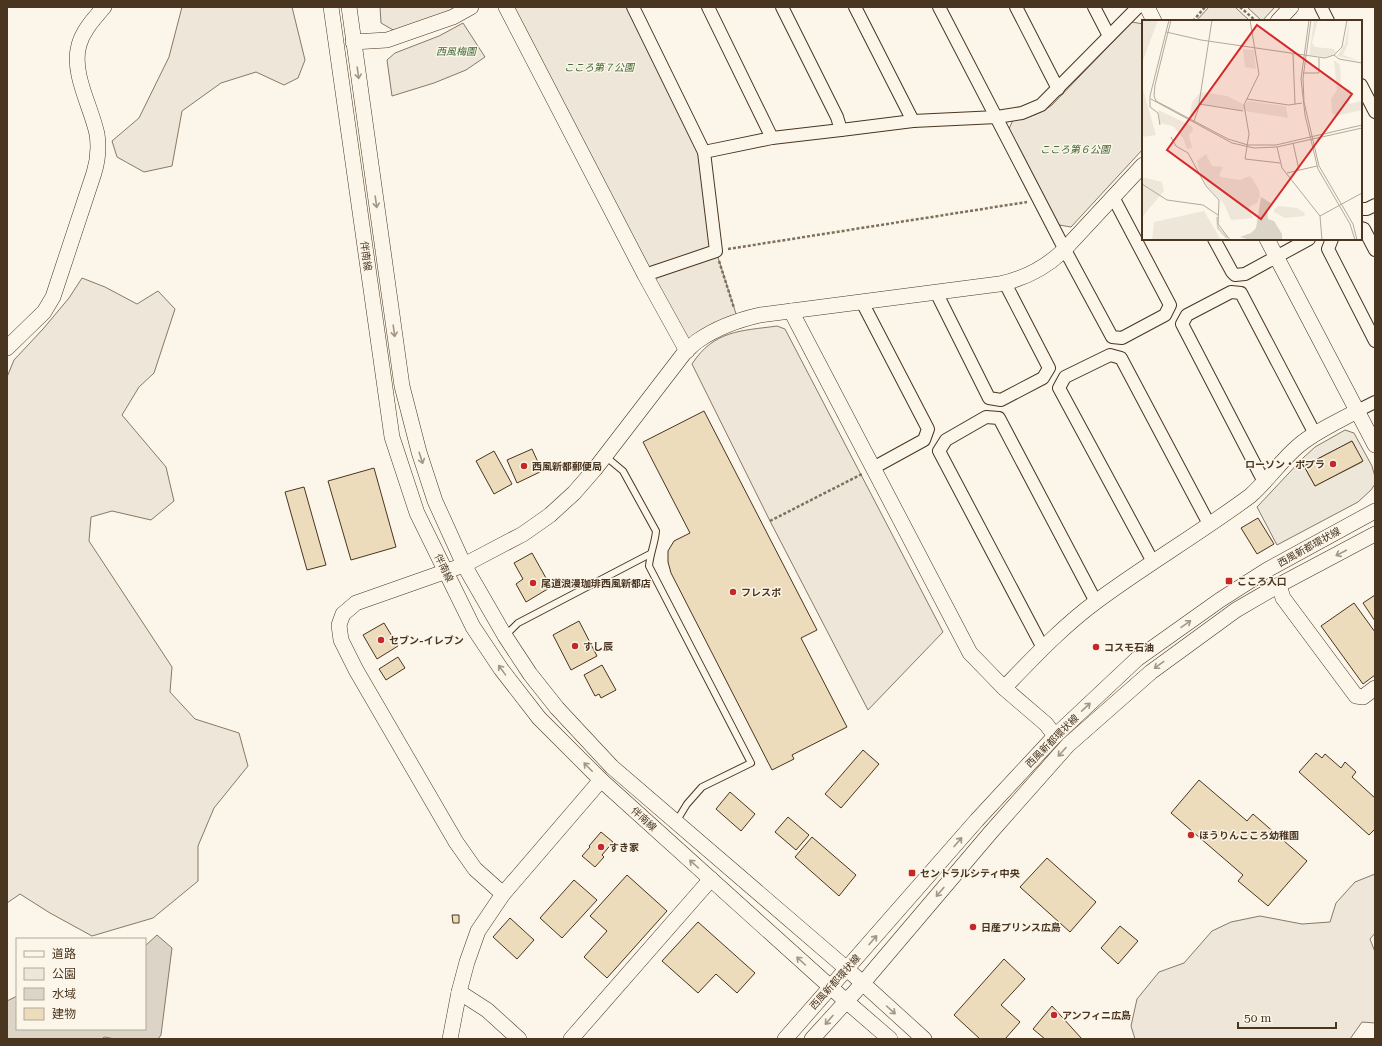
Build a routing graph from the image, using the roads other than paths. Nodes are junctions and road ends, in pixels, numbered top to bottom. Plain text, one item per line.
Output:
1 (104, 7) edge
2 (331, 7) edge
3 (348, 7) edge
4 (471, 7) edge
5 (506, 7) edge
6 (633, 7) edge
7 (708, 7) edge
8 (782, 7) edge
9 (855, 7) edge
10 (939, 7) edge
11 (1016, 7) edge
12 (1094, 7) edge
13 (1138, 7) edge
14 (1147, 7) edge
15 (1291, 7) edge
16 (1321, 7) edge
17 (1154, 20) edge
18 (1279, 20) edge
19 (1328, 20) edge
20 (1109, 36) junction
21 (353, 42) junction
22 (1362, 87) edge
23 (1058, 89) junction
24 (1375, 112) edge
25 (997, 117) junction
26 (913, 121) junction
27 (841, 130) junction
28 (772, 138) junction
29 (704, 152) junction
30 (1142, 166) edge
31 (1113, 197) junction
32 (1375, 205) edge
33 (1362, 209) edge
34 (1362, 228) edge
35 (1215, 240) edge
36 (1268, 240) edge
37 (1307, 240) edge
38 (1332, 240) edge
39 (1064, 250) junction
40 (1375, 250) edge
41 (1277, 257) junction
42 (645, 275) junction
43 (1005, 283) junction
44 (936, 292) junction
45 (862, 302) junction
46 (791, 311) junction
47 (1375, 341) edge
48 (7, 348) edge
49 (686, 351) junction
50 (1375, 402) edge
51 (1357, 411) junction
52 (1315, 434) junction
53 (1375, 445) edge
54 (605, 456) junction
55 (873, 468) junction
56 (1264, 482) junction
57 (1375, 511) edge
58 (1209, 524) junction
59 (1375, 534) edge
60 (650, 554) junction
61 (1153, 562) junction
62 (464, 565) junction
63 (446, 572) junction
64 (1279, 586) junction
65 (1096, 602) junction
66 (505, 636) junction
67 (1043, 648) junction
68 (1004, 688) junction
69 (1375, 688) edge
70 (1055, 736) junction
71 (601, 780) junction
72 (676, 822) junction
73 (710, 879) junction
74 (503, 894) junction
75 (847, 969) junction
76 (862, 984) junction
77 (830, 987) junction
78 (459, 992) junction
79 (846, 1001) junction
80 (450, 1039) edge
81 (519, 1039) edge
82 (571, 1039) edge
83 (785, 1039) edge
84 (812, 1039) edge
85 (890, 1039) edge
86 (924, 1039) edge

1 - 48 street
2 - 63 street, 伴南線
3 - 21 street, 伴南線
4 - 21 street
5 - 42 street
6 - 29 street
7 - 28 street
8 - 27 street
9 - 26 street
10 - 25 street
11 - 23 street
12 - 20 street
13 - 20 street
14 - 17 street
15 - 18 street
16 - 19 street
20 - 23 street
21 -> 62 street, 伴南線
22 - 24 street
23 - 25 street
25 - 26 street
25 - 39 street
26 - 27 street
27 - 28 street
28 - 29 street
29 - 42 street
30 - 31 street
31 - 39 street
31 - 39 street
32 - 33 street
34 - 40 street
35 - 41 street
36 - 41 street
37 - 41 street
38 - 47 street
39 - 43 street
41 - 51 street
42 - 49 street
43 - 44 street
43 - 44 street
44 - 45 street
45 - 46 street
45 - 55 street
46 - 49 street
46 - 55 street
49 - 54 street
50 - 51 street
51 - 52 street
51 - 53 street
52 - 56 street
52 - 56 street
54 - 60 lane
54 - 62 street
55 - 68 street
56 - 58 street
70 -> 57 street, 西風新都環状線
58 - 61 street
58 - 61 street
59 -> 64 street, 西風新都環状線
60 - 66 lane
60 - 72 lane
61 - 65 street
62 - 63 street
62 - 66 street, 伴南線
71 -> 63 street, 伴南線
63 - 74 street
64 - 69 street
64 -> 76 street, 西風新都環状線
65 - 67 street
65 - 67 street
66 - 72 street, 伴南線
67 - 68 street
68 - 70 street
75 -> 70 street, 西風新都環状線
73 -> 71 street, 伴南線
71 - 74 street
72 - 75 street, 伴南線
77 -> 73 street, 伴南線
73 - 82 street
74 - 78 street
75 - 76 street, 伴南線
75 - 77 street, 西風新都環状線
76 - 79 street, 西風新都環状線
76 -> 86 street, 伴南線
77 - 79 street, 伴南線
77 - 83 street, 西風新都環状線
78 - 80 street
78 - 81 street
79 -> 84 street, 西風新都環状線
79 - 85 street, 伴南線

